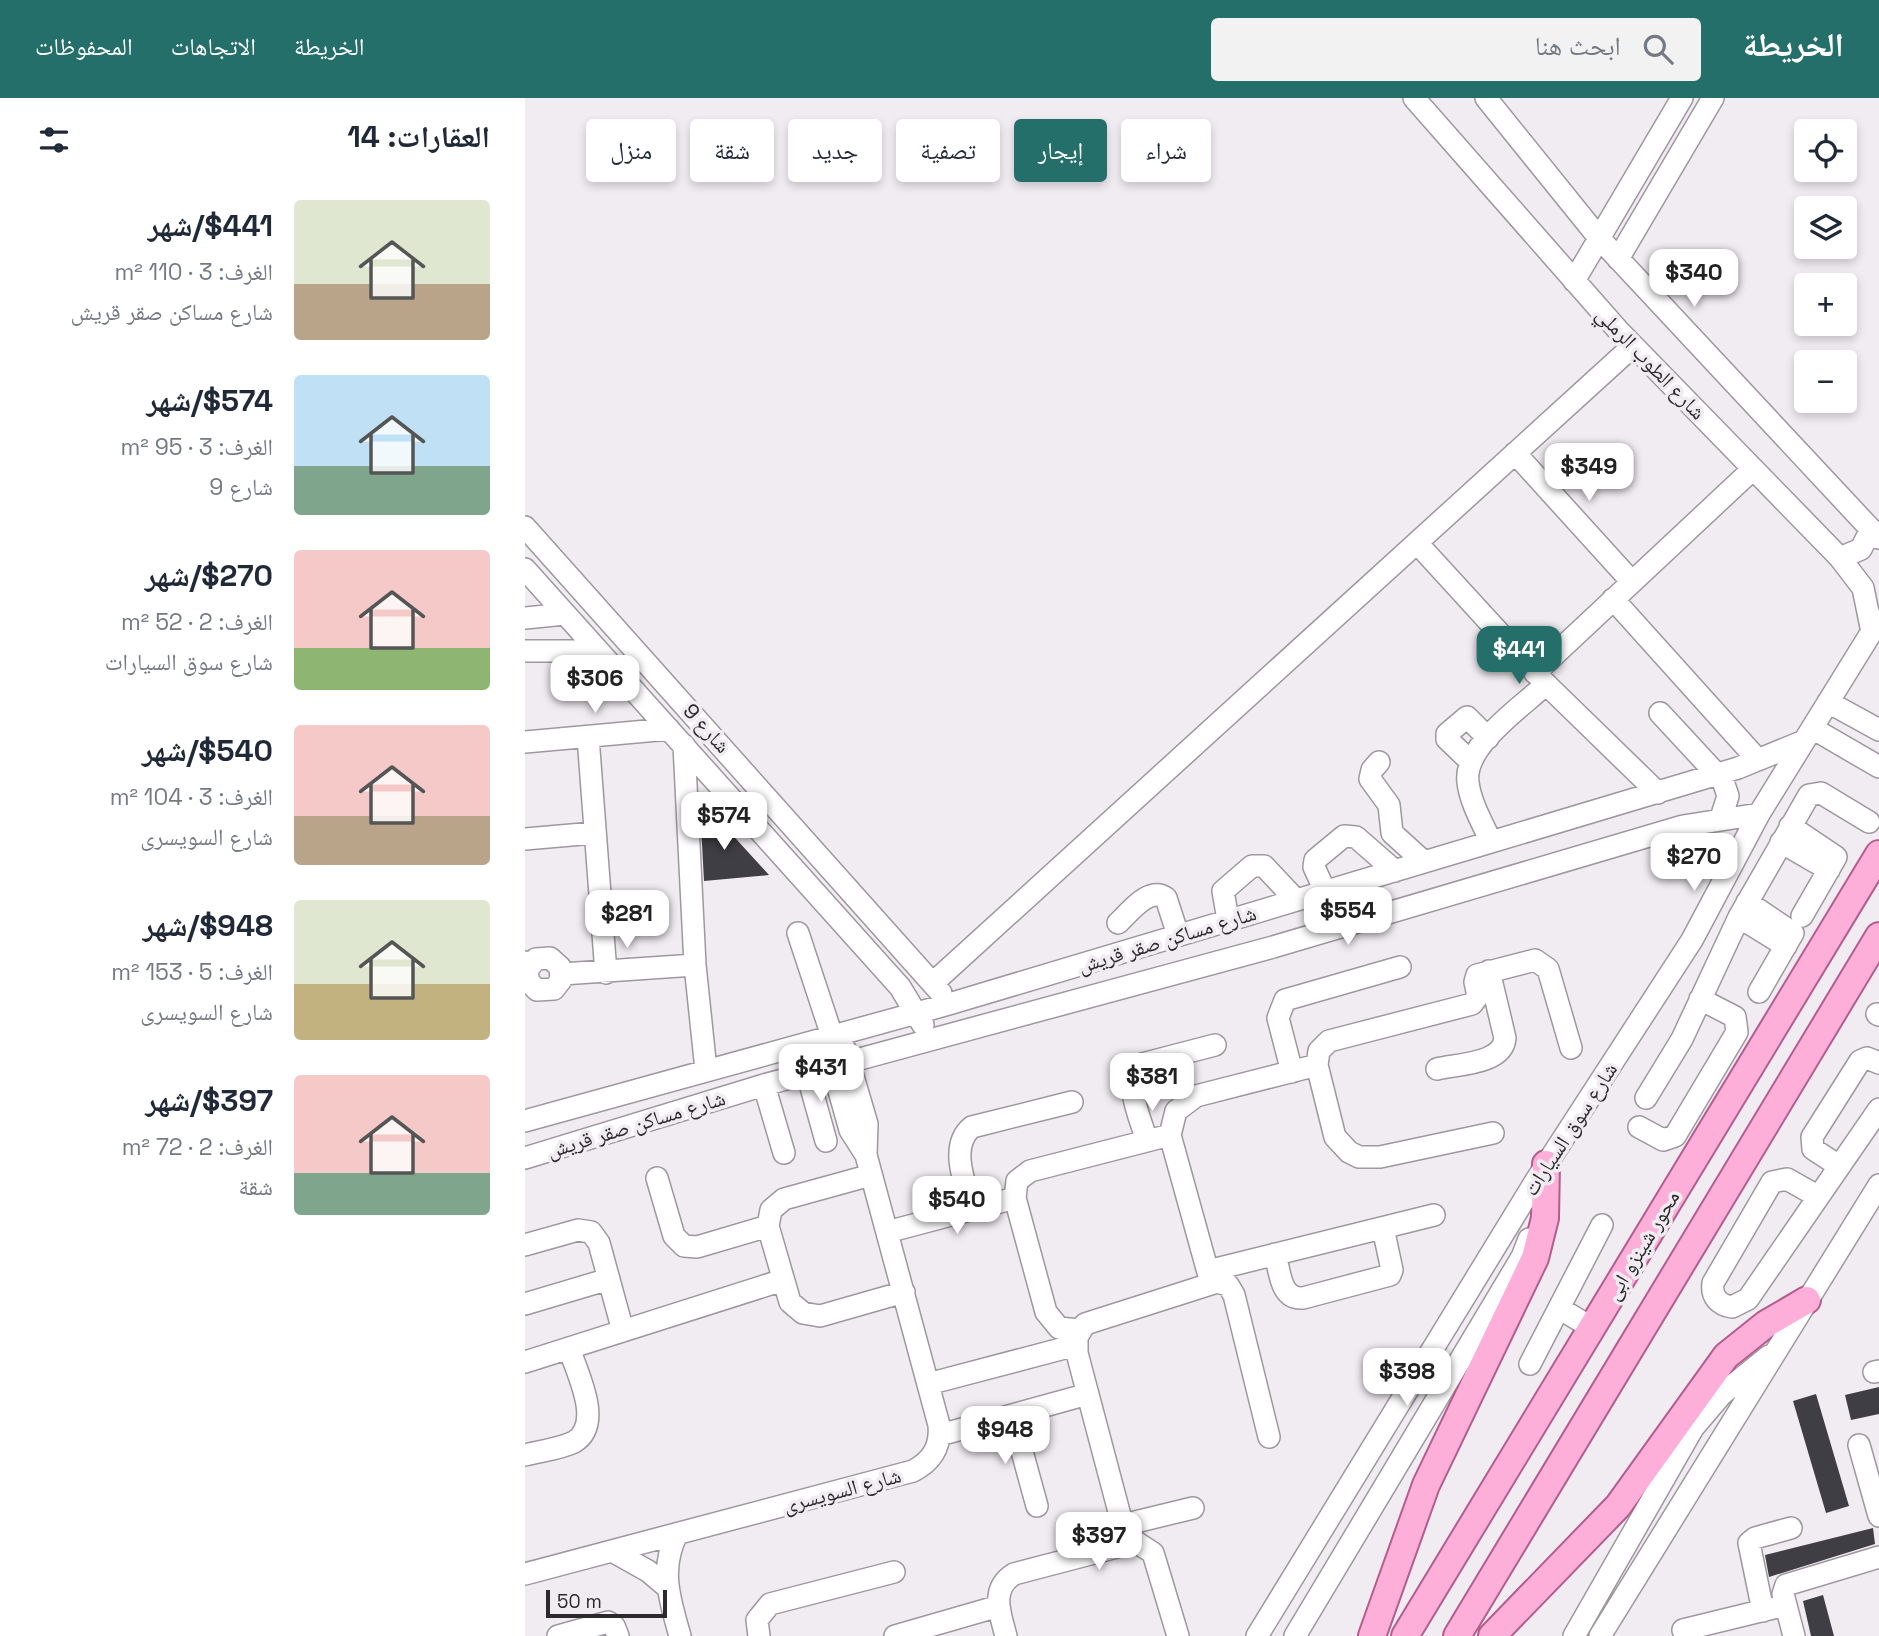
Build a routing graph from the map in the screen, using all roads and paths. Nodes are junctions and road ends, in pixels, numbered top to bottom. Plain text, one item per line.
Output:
1 (1415, 98) edge
2 (1486, 98) edge
3 (1682, 98) edge
4 (1713, 98) edge
5 (1598, 238) junction
6 (1618, 258) junction
7 (1574, 281) junction
8 (1633, 346) junction
9 (1515, 453) junction
10 (1753, 469) junction
11 (525, 527) edge
12 (1875, 534) edge
13 (1417, 542) junction
14 (1840, 558) junction
15 (525, 569) edge
16 (1632, 582) junction
17 (1613, 599) junction
18 (565, 614) junction
19 (525, 618) edge
20 (1874, 637) edge
21 (525, 651) edge
22 (598, 652) junction
23 (659, 675) junction
24 (1541, 678) junction
25 (636, 694) junction
26 (1828, 702) junction
27 (1660, 713) dead end
28 (669, 729) junction
29 (1879, 730) edge
30 (1808, 734) junction
31 (588, 737) junction
32 (1488, 738) junction
33 (525, 742) edge
34 (684, 745) junction
35 (1758, 760) junction
36 (1470, 761) junction
37 (1379, 762) dead end
38 (1879, 767) edge
39 (1718, 774) junction
40 (1658, 793) junction
41 (1759, 814) junction
42 (1721, 818) junction
43 (1869, 822) dead end
44 (594, 833) junction
45 (1785, 834) junction
46 (525, 839) edge
47 (1491, 842) junction
48 (1879, 854) edge
49 (1424, 862) junction
50 (1395, 871) junction
51 (1325, 891) junction
52 (1296, 900) junction
53 (1743, 909) junction
54 (1802, 916) dead end
55 (1228, 920) junction
56 (1118, 923) dead end
57 (798, 933) dead end
58 (1178, 935) junction
59 (1879, 936) edge
60 (1692, 940) junction
61 (1721, 953) junction
62 (695, 965) junction
63 (526, 966) edge
64 (1400, 967) dead end
65 (1489, 971) junction
66 (606, 973) junction
67 (562, 974) junction
68 (933, 983) junction
69 (1759, 992) dead end
70 (531, 998) edge
71 (1700, 999) junction
72 (949, 1004) junction
73 (918, 1012) junction
74 (963, 1031) junction
75 (832, 1036) junction
76 (930, 1040) junction
77 (1215, 1045) dead end
78 (1571, 1048) dead end
79 (1879, 1063) edge
80 (841, 1064) junction
81 (1317, 1065) junction
82 (1437, 1069) dead end
83 (706, 1070) junction
84 (1291, 1072) junction
85 (807, 1073) junction
86 (764, 1085) junction
87 (1646, 1098) dead end
88 (1072, 1102) dead end
89 (1879, 1109) edge
90 (525, 1121) edge
91 (1639, 1127) dead end
92 (1493, 1133) dead end
93 (1170, 1135) junction
94 (826, 1141) dead end
95 (1147, 1141) junction
96 (784, 1153) dead end
97 (525, 1158) edge
98 (869, 1165) junction
99 (1839, 1166) junction
100 (1541, 1173) junction
101 (657, 1178) dead end
102 (1879, 1185) edge
103 (1817, 1196) junction
104 (1015, 1198) junction
105 (972, 1210) junction
106 (1434, 1215) dead end
107 (1602, 1225) dead end
108 (768, 1226) junction
109 (1383, 1228) junction
110 (887, 1232) junction
111 (525, 1245) edge
112 (1275, 1254) junction
113 (1210, 1277) junction
114 (609, 1279) junction
115 (783, 1280) junction
116 (904, 1292) junction
117 (1807, 1300) junction
118 (525, 1304) edge
119 (1559, 1308) junction
120 (1592, 1328) junction
121 (622, 1331) junction
122 (1078, 1338) junction
123 (569, 1348) junction
124 (1777, 1351) junction
125 (525, 1362) edge
126 (1529, 1364) dead end
127 (928, 1384) junction
128 (1088, 1394) junction
129 (1013, 1415) junction
130 (940, 1435) junction
131 (1269, 1437) dead end
132 (1859, 1445) dead end
133 (525, 1455) edge
134 (1037, 1506) dead end
135 (1193, 1507) dead end
136 (1879, 1516) edge
137 (1791, 1528) dead end
138 (677, 1534) junction
139 (1125, 1534) junction
140 (614, 1552) junction
141 (1879, 1558) edge
142 (894, 1572) dead end
143 (525, 1574) edge
144 (667, 1587) junction
145 (1786, 1605) junction
146 (999, 1606) junction
147 (1763, 1611) junction
148 (1683, 1630) dead end
149 (558, 1636) edge
150 (618, 1636) edge
151 (680, 1636) edge
152 (759, 1636) edge
153 (895, 1636) edge
154 (1006, 1636) edge
155 (1178, 1636) edge
156 (1257, 1636) edge
157 (1295, 1636) edge
158 (1372, 1636) edge
159 (1405, 1636) edge
160 (1457, 1636) edge
161 (1492, 1636) edge
162 (1574, 1636) edge
163 (1600, 1636) edge
164 (1794, 1636) edge

1 - 7 street, شارع الطوب الرملي
2 - 5 street
3 - 5 street
4 - 6 street
5 - 6 street
5 - 7 street
6 - 12 street
7 - 8 street, شارع الطوب الرملي
8 - 9 street
8 - 10 street, شارع الطوب الرملي
9 - 13 street
9 - 16 street
10 - 14 street, شارع الطوب الرملي
10 - 16 street
11 - 23 street, شارع 9
12 - 14 street
13 - 24 street
13 - 68 street
14 - 20 street, شارع الطوب الرملي
15 - 18 street, شارع 9
16 - 17 street
17 - 24 street
17 - 35 street
18 - 19 street
18 - 22 street, شارع 9
20 - 26 street, شارع سوق السيارات
21 - 22 street
22 - 25 street, شارع 9
23 - 25 street
23 - 68 street, شارع 9
24 - 32 street
24 - 40 street
25 - 28 street, شارع 9
26 - 29 street
26 - 30 street, شارع سوق السيارات
27 - 39 street
28 - 31 street
28 - 34 street, شارع 9
30 - 35 street, شارع مساكن صقر قريش
30 - 38 street
30 - 41 street, شارع سوق السيارات
31 - 33 street
31 - 44 street
32 - 36 street
32 - 36 street
34 - 62 street
34 - 73 street, شارع 9
35 - 39 street, شارع مساكن صقر قريش
36 - 47 street
37 - 49 street
39 - 40 street, شارع مساكن صقر قريش
39 - 42 street
40 - 47 street, شارع مساكن صقر قريش
41 - 42 street, شارع مساكن صقر قريش
41 - 60 street, شارع سوق السيارات
42 - 74 street, شارع مساكن صقر قريش
43 - 45 street
44 - 46 street
44 - 66 street
45 - 53 street
45 - 54 street
47 - 49 street, شارع مساكن صقر قريش
48 - 120 main road, محور شينزو ابى
49 - 50 street, شارع مساكن صقر قريش
50 - 51 street, شارع مساكن صقر قريش
50 - 51 street
51 - 52 street, شارع مساكن صقر قريش
52 - 55 street, شارع مساكن صقر قريش
52 - 55 street
53 - 61 street
53 - 69 street
55 - 58 street, شارع مساكن صقر قريش
56 - 58 street
57 - 75 street
58 - 72 street, شارع مساكن صقر قريش
59 - 160 main road, محور شينزو ابى
60 - 61 street
60 - 100 street, شارع سوق السيارات
61 - 71 street
62 - 66 street
62 - 83 street
63 - 67 street
63 - 70 street
64 - 84 street
65 - 78 street
65 - 81 street
65 - 82 street
66 - 67 street
67 - 70 street
68 - 72 street, شارع 9
71 - 87 street
71 - 91 street
72 - 73 street, شارع مساكن صقر قريش
72 - 74 street, شارع 9
73 - 75 street, شارع مساكن صقر قريش
73 - 76 street, شارع 9
74 - 76 street, شارع مساكن صقر قريش
75 - 80 street
75 - 83 street, شارع مساكن صقر قريش
76 - 80 street, شارع مساكن صقر قريش
77 - 95 street
79 - 99 street
80 - 85 street, شارع مساكن صقر قريش
80 - 98 street
81 - 84 street
81 - 92 street
83 - 90 street, شارع مساكن صقر قريش
84 - 93 street
85 - 86 street, شارع مساكن صقر قريش
85 - 94 street
86 - 96 street
86 - 97 street, شارع مساكن صقر قريش
88 - 105 street
89 - 99 street
93 - 95 street
93 - 113 street
95 - 104 street
98 - 108 street
98 - 110 street
99 - 103 street
100 - 156 street, شارع سوق السيارات
100 - 157 street
100 - 158 main road
101 - 108 street
102 - 117 street
103 - 103 street
104 - 105 street
104 - 122 street
105 - 110 street
106 - 109 street
107 - 119 street
108 - 115 street
109 - 112 street
109 - 112 street
110 - 116 street
111 - 114 street
112 - 113 street
113 - 122 street
113 - 131 street
114 - 118 street
114 - 121 street
115 - 116 street
115 - 121 street
116 - 127 street
117 - 124 street
117 - 161 main road
119 - 120 street
119 - 126 street
120 - 159 main road, محور شينزو ابى
121 - 123 street
122 - 127 street
122 - 128 street
123 - 125 street
123 - 133 street
124 - 162 street
124 - 163 street
127 - 130 street
128 - 129 street
128 - 139 street
129 - 130 street
129 - 134 street
130 - 138 street, شارع السويسرى
132 - 136 street
135 - 139 street
137 - 147 street
138 - 140 street, شارع السويسرى
138 - 144 street
139 - 146 street
139 - 155 street
140 - 143 street, شارع السويسرى
140 - 144 street
141 - 145 street
142 - 152 street
144 - 151 street
145 - 147 street
145 - 164 street
146 - 153 street
146 - 154 street
147 - 148 street
149 - 150 street

